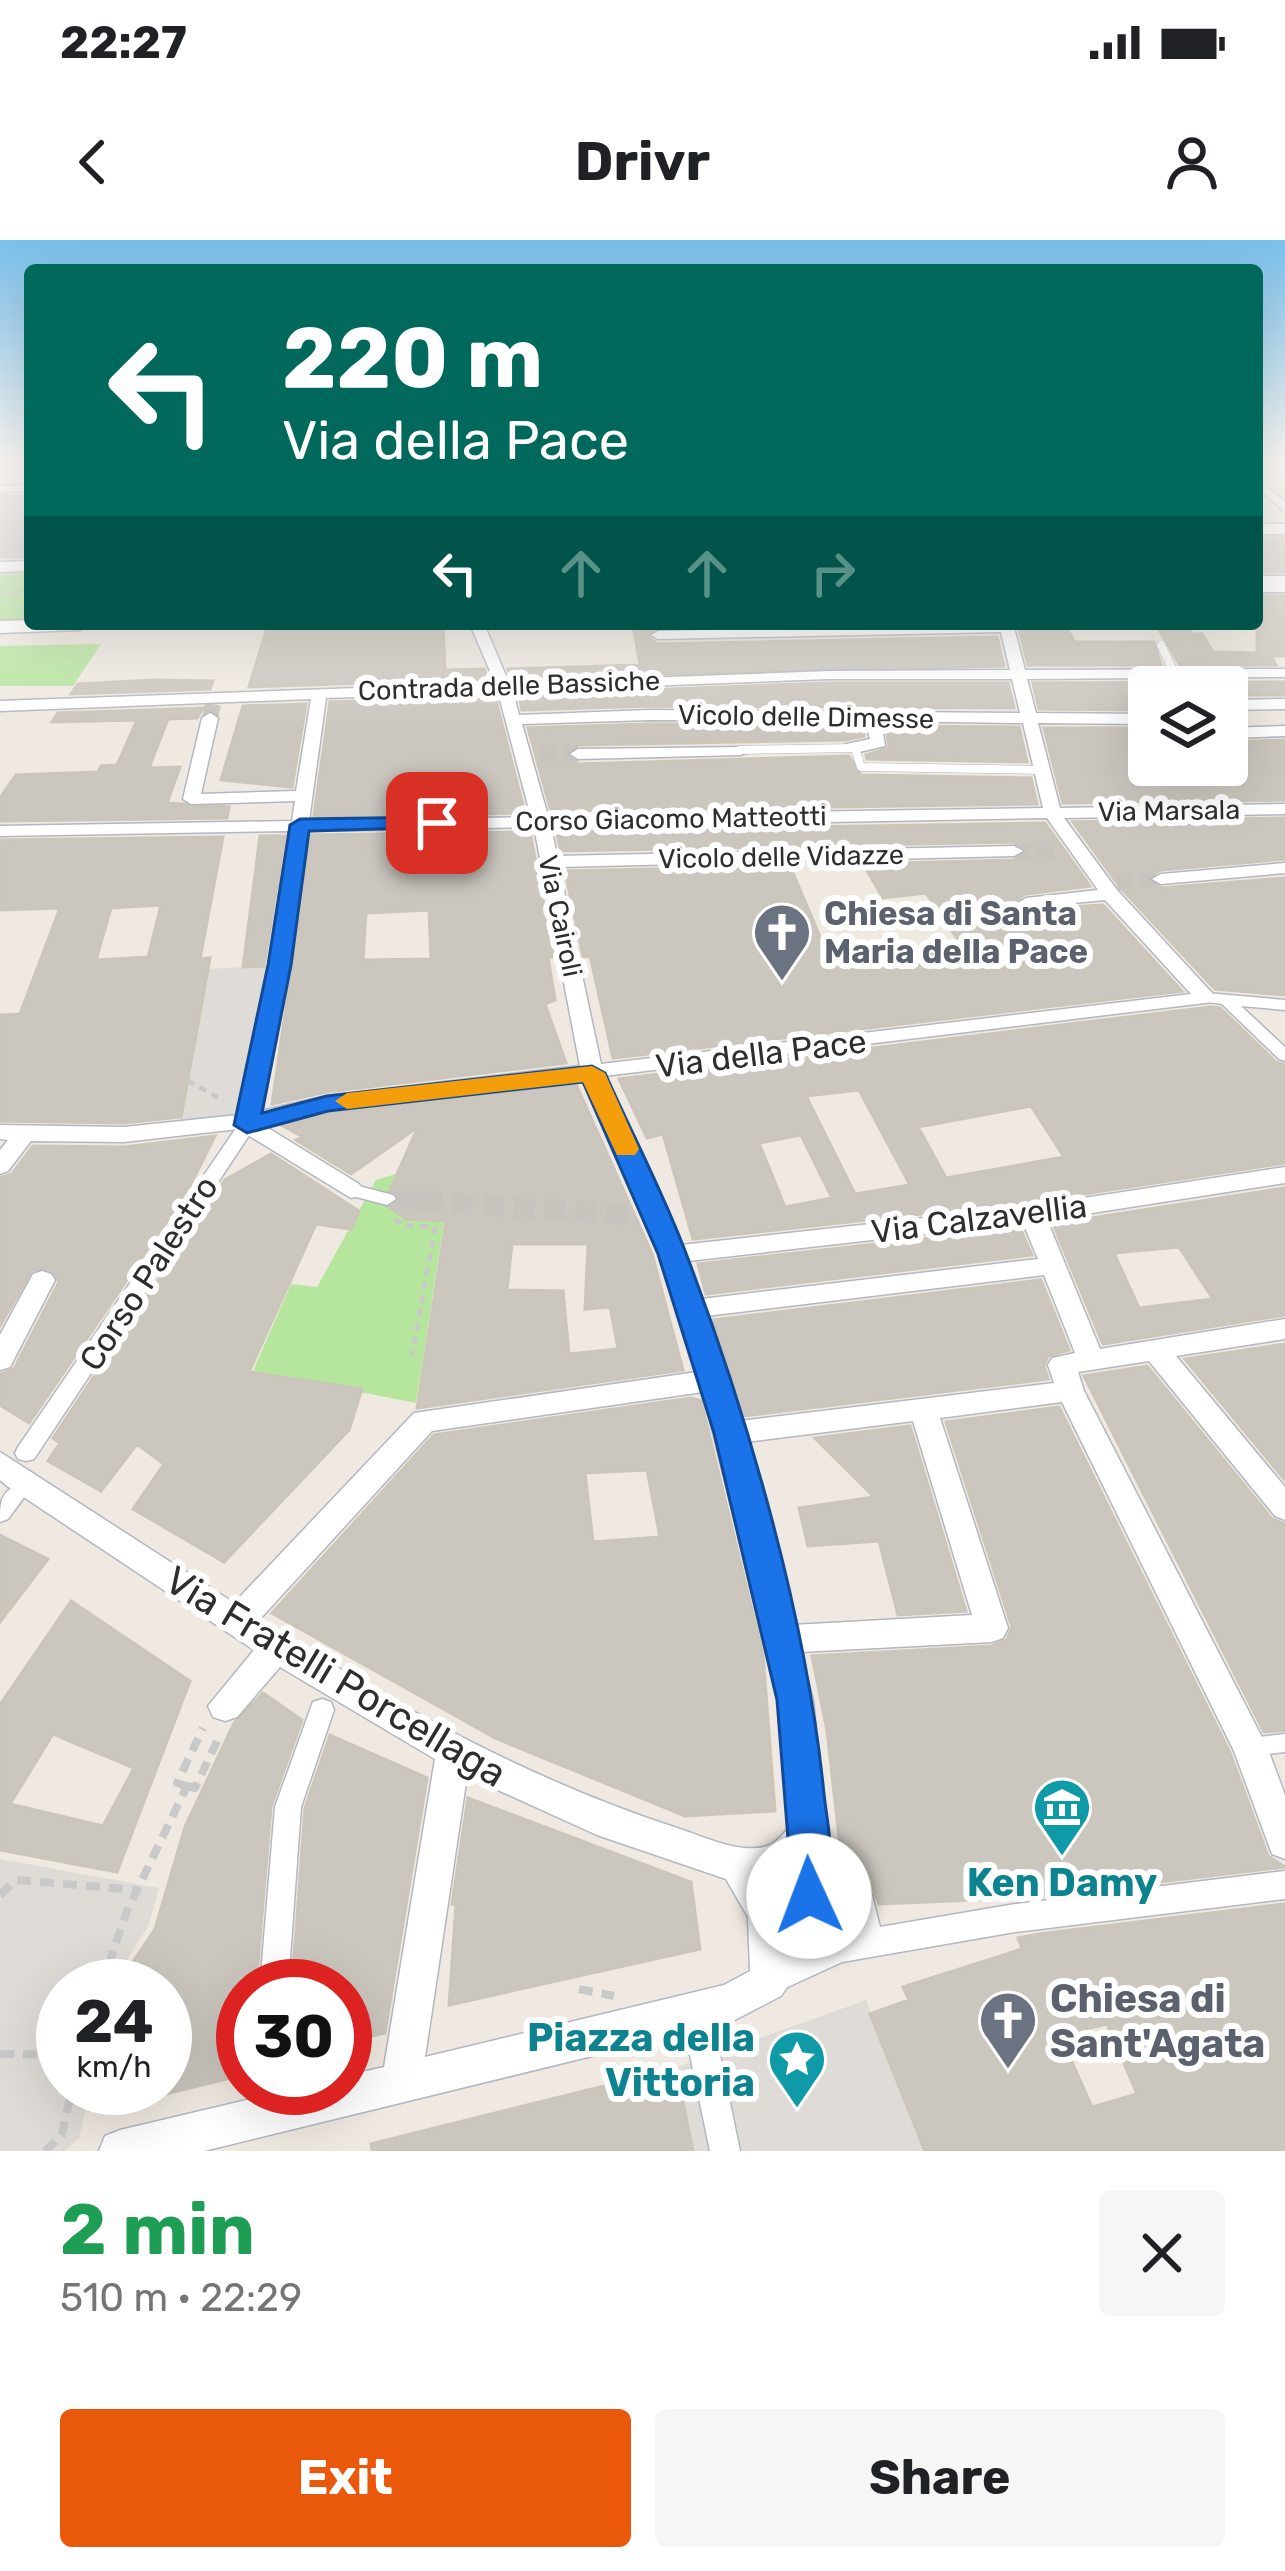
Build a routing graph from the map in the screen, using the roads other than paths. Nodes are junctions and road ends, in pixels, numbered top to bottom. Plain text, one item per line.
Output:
1 (480, 630) edge
2 (852, 630) edge
3 (1008, 630) edge
4 (658, 635) dead end
5 (1161, 645) dead end
6 (1171, 666) edge
7 (1019, 672) junction
8 (1128, 672) edge
9 (1248, 673) edge
10 (1285, 673) edge
11 (504, 687) junction
12 (319, 693) junction
13 (1285, 704) edge
14 (1248, 705) edge
15 (0, 706) edge
16 (213, 706) junction
17 (872, 718) junction
18 (514, 720) junction
19 (1128, 721) edge
20 (1029, 729) junction
21 (1285, 731) edge
22 (1248, 732) edge
23 (1128, 734) edge
24 (855, 748) junction
25 (740, 750) joint
26 (578, 754) tunnel mouth
27 (1041, 770) junction
28 (304, 796) junction
29 (1285, 808) edge
30 (1053, 814) junction
31 (541, 821) junction
32 (300, 825) junction
33 (7, 831) edge
34 (1014, 851) tunnel mouth
35 (0, 857) edge
36 (548, 862) junction
37 (1285, 868) edge
38 (1161, 879) tunnel mouth
39 (1110, 887) junction
40 (1026, 904) dead end
41 (1206, 998) junction
42 (1229, 1003) junction
43 (1285, 1005) edge
44 (1285, 1056) edge
45 (592, 1073) junction
46 (247, 1125) junction
47 (12, 1133) edge
48 (0, 1166) edge
49 (1285, 1175) edge
50 (351, 1190) joint
51 (383, 1198) tunnel mouth
52 (1032, 1214) junction
53 (673, 1254) junction
54 (1050, 1266) junction
55 (42, 1280) dead end
56 (691, 1309) junction
57 (1285, 1329) edge
58 (1154, 1348) junction
59 (0, 1360) edge
60 (1091, 1360) junction
61 (714, 1380) junction
62 (1070, 1390) junction
63 (925, 1410) junction
64 (730, 1433) junction
65 (9, 1481) edge
66 (1285, 1508) edge
67 (237, 1622) junction
68 (784, 1639) junction
69 (276, 1648) junction
70 (225, 1706) dead end
71 (322, 1710) dead end
72 (1285, 1743) edge
73 (1250, 1747) junction
74 (453, 1754) junction
75 (806, 1833) junction
76 (1285, 1842) edge
77 (737, 1864) junction
78 (1285, 1886) edge
79 (862, 1905) dead end
80 (869, 1944) junction
81 (276, 1959) edge
82 (767, 1982) junction
83 (705, 2055) dead end
84 (402, 2083) junction
85 (120, 2151) edge
86 (725, 2151) edge

1 - 11 street, Via Cairoli
2 - 4 street
3 - 7 street
5 - 6 lane
7 - 8 street, Contrada delle Bassiche
7 - 11 street, Contrada delle Bassiche
7 - 20 street
9 - 10 street, Contrada delle Bassiche
11 - 12 street, Contrada delle Bassiche
11 - 18 street, Via Cairoli
12 - 16 street, Contrada delle Bassiche
12 - 28 street
13 - 14 street
15 - 16 street, Contrada delle Bassiche
16 - 28 street
17 - 18 street, Vicolo delle Dimesse
17 - 20 street, Vicolo delle Dimesse
17 - 24 street
18 - 31 street, Via Cairoli
19 - 20 street
20 - 23 street
20 - 27 street
21 - 22 street
24 - 25 lane
24 - 27 lane
25 - 26 street
27 - 30 street
28 - 32 street
29 - 30 street, Via Marsala
30 - 31 street, Corso Giacomo Matteotti
30 - 39 street
31 - 32 street, Corso Giacomo Matteotti
31 - 36 street, Via Cairoli
32 - 33 street, Corso Giacomo Matteotti
32 - 46 street
33 - 35 street
34 - 36 street, Vicolo delle Vidazze
36 - 45 street, Via Cairoli
37 - 38 street
39 - 40 street
39 - 41 street
41 - 42 street
41 - 45 street, Via della Pace
42 - 43 street
42 - 44 street
45 - 46 street, Via della Pace
45 - 53 street, Via Cairoli
46 - 47 street, Via della Pace
46 - 50 street
46 - 65 street, Corso Palestro
47 - 48 street
49 - 52 street, Via Calzavellia
50 - 51 street
52 - 53 street, Via Calzavellia
52 - 54 street
53 - 56 street, Via Cairoli
54 - 56 street
54 - 60 street
55 - 59 street
56 - 61 street, Via Cairoli
57 - 58 street
58 - 60 street
58 - 66 street
60 - 62 street
61 - 64 street, Via Cairoli
61 - 67 street
62 - 63 street
62 - 73 street
63 - 64 street
63 - 68 street
64 - 68 street, Via Cairoli
65 - 67 street, Via Fratelli Porcellaga
67 - 69 street, Via Fratelli Porcellaga
68 - 75 street, Via Cairoli
69 - 70 street
69 - 74 street, Via Fratelli Porcellaga
71 - 81 street
72 - 73 lane
73 - 76 street
74 - 77 street, Via Fratelli Porcellaga
74 - 84 street
75 - 77 street
75 - 82 street, Via Cairoli
77 - 82 street
78 - 80 street
79 - 80 street
80 - 82 street
82 - 84 street
83 - 86 street
84 - 85 street

